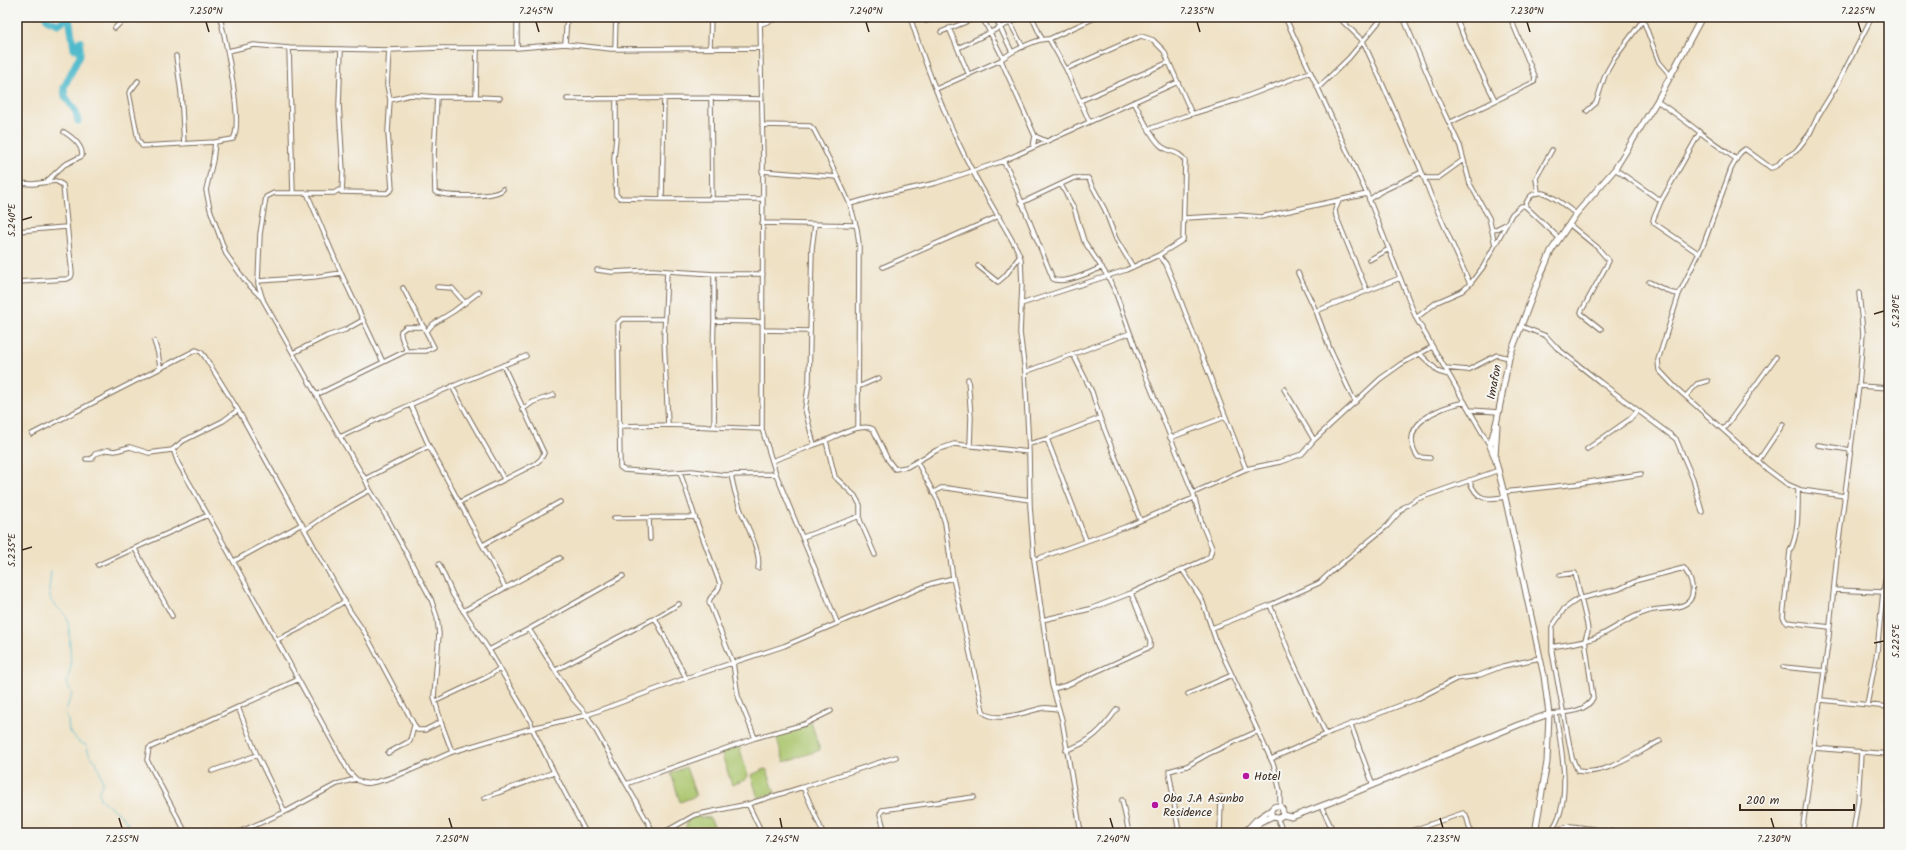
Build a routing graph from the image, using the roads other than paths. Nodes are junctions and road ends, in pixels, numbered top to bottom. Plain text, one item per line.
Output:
1 (126, 17) edge
2 (220, 17) edge
3 (517, 17) edge
4 (566, 17) edge
5 (616, 17) edge
6 (711, 17) edge
7 (760, 17) edge
8 (782, 17) edge
9 (910, 17) edge
10 (936, 17) edge
11 (978, 17) edge
12 (982, 17) edge
13 (996, 17) edge
14 (1007, 17) edge
15 (1022, 17) edge
16 (1032, 17) edge
17 (1097, 17) edge
18 (1285, 17) edge
19 (1338, 17) edge
20 (1383, 17) edge
21 (1403, 17) edge
22 (1456, 17) edge
23 (1510, 17) edge
24 (1702, 17) edge
25 (1872, 17) edge
26 (1643, 18) edge
27 (926, 21) dead end
28 (1010, 23) junction
29 (760, 24) junction
30 (115, 28) dead end
31 (949, 28) junction
32 (1000, 28) junction
33 (941, 32) dead end
34 (989, 33) junction
35 (1042, 39) junction
36 (1049, 39) junction
37 (1363, 41) junction
38 (565, 44) junction
39 (1023, 47) junction
40 (289, 48) junction
41 (517, 48) junction
42 (710, 48) junction
43 (761, 48) junction
44 (958, 48) junction
45 (341, 49) junction
46 (477, 49) junction
47 (616, 49) junction
48 (389, 50) junction
49 (228, 51) junction
50 (1012, 52) junction
51 (176, 56) dead end
52 (1002, 59) junction
53 (1169, 62) junction
54 (1066, 69) junction
55 (1310, 72) junction
56 (969, 75) junction
57 (1671, 76) junction
58 (138, 81) dead end
59 (1178, 82) junction
60 (1318, 88) junction
61 (936, 89) junction
62 (437, 97) junction
63 (476, 97) junction
64 (500, 98) dead end
65 (711, 98) junction
66 (567, 99) dead end
67 (616, 99) junction
68 (664, 99) junction
69 (762, 99) junction
70 (390, 100) junction
71 (1495, 100) junction
72 (1080, 101) junction
73 (1657, 101) junction
74 (1134, 102) junction
75 (1587, 111) dead end
76 (1192, 114) junction
77 (1090, 121) junction
78 (1449, 123) junction
79 (762, 124) junction
80 (1149, 129) junction
81 (64, 132) dead end
82 (1699, 134) junction
83 (1035, 136) junction
84 (1046, 141) junction
85 (215, 142) junction
86 (184, 144) junction
87 (1033, 147) junction
88 (1552, 150) dead end
89 (1463, 160) junction
90 (1736, 160) junction
91 (1003, 161) junction
92 (1615, 169) junction
93 (972, 171) junction
94 (762, 172) junction
95 (1422, 172) junction
96 (837, 177) junction
97 (1425, 178) junction
98 (46, 182) junction
99 (17, 183) edge
100 (1061, 184) junction
101 (503, 189) dead end
102 (336, 192) junction
103 (1538, 192) junction
104 (293, 193) junction
105 (307, 193) junction
106 (1367, 194) junction
107 (662, 198) junction
108 (712, 199) junction
109 (761, 199) junction
110 (1369, 200) junction
111 (1339, 201) junction
112 (1661, 201) junction
113 (1021, 203) junction
114 (850, 204) junction
115 (1525, 206) junction
116 (1576, 214) junction
117 (999, 216) junction
118 (1184, 218) junction
119 (762, 223) junction
120 (1507, 224) junction
121 (1569, 224) junction
122 (815, 225) junction
123 (855, 225) junction
124 (66, 227) junction
125 (17, 231) edge
126 (1492, 231) junction
127 (1559, 238) junction
128 (1495, 245) junction
129 (1389, 249) junction
130 (1698, 253) junction
131 (1159, 255) junction
132 (1020, 256) junction
133 (1369, 260) dead end
134 (978, 266) dead end
135 (883, 267) dead end
136 (1102, 267) junction
137 (1133, 267) junction
138 (597, 270) dead end
139 (668, 271) junction
140 (341, 272) junction
141 (1298, 273) dead end
142 (714, 274) junction
143 (763, 274) junction
144 (1108, 277) junction
145 (1400, 278) junction
146 (258, 281) junction
147 (17, 282) edge
148 (1649, 282) dead end
149 (1470, 284) junction
150 (437, 287) dead end
151 (403, 288) dead end
152 (1367, 291) junction
153 (479, 292) dead end
154 (1859, 293) dead end
155 (1679, 294) junction
156 (263, 300) junction
157 (465, 302) junction
158 (1021, 304) junction
159 (1316, 312) junction
160 (1416, 318) junction
161 (665, 319) junction
162 (364, 320) junction
163 (714, 322) junction
164 (762, 322) junction
165 (1521, 326) junction
166 (424, 327) junction
167 (1601, 329) dead end
168 (763, 330) junction
169 (810, 331) junction
170 (426, 332) junction
171 (1130, 333) junction
172 (154, 341) dead end
173 (1432, 347) junction
174 (406, 351) junction
175 (293, 353) junction
176 (1074, 354) junction
177 (1420, 354) junction
178 (526, 356) dead end
179 (1776, 357) dead end
180 (1509, 358) junction
181 (383, 362) junction
182 (503, 365) junction
183 (160, 367) junction
184 (1445, 368) junction
185 (1024, 372) junction
186 (1449, 375) junction
187 (879, 378) dead end
188 (968, 379) dead end
189 (1708, 381) dead end
190 (452, 386) junction
191 (1859, 386) junction
192 (858, 387) junction
193 (1889, 388) edge
194 (1284, 389) dead end
195 (316, 395) junction
196 (554, 395) dead end
197 (1686, 396) junction
198 (1356, 402) junction
199 (1465, 402) junction
200 (411, 406) junction
201 (238, 410) junction
202 (522, 410) junction
203 (1470, 410) junction
204 (1637, 411) junction
205 (1498, 412) junction
206 (1225, 417) junction
207 (1100, 418) junction
208 (1497, 420) junction
209 (1783, 424) dead end
210 (668, 425) junction
211 (618, 426) junction
212 (714, 427) junction
213 (858, 427) junction
214 (762, 429) junction
215 (1723, 430) junction
216 (32, 434) dead end
217 (340, 437) junction
218 (1170, 438) junction
219 (1047, 439) junction
220 (1314, 440) junction
221 (826, 441) junction
222 (1029, 444) junction
223 (814, 445) junction
224 (1818, 445) dead end
225 (429, 446) junction
226 (970, 446) junction
227 (1490, 446) junction
228 (173, 449) junction
229 (1587, 449) dead end
230 (1851, 450) junction
231 (1030, 452) junction
232 (1430, 458) dead end
233 (1495, 458) junction
234 (86, 459) dead end
235 (1758, 461) junction
236 (772, 462) junction
237 (917, 462) junction
238 (1246, 469) junction
239 (1499, 470) junction
240 (680, 472) junction
241 (776, 474) junction
242 (1642, 474) dead end
243 (731, 475) junction
244 (504, 479) junction
245 (365, 480) junction
246 (1469, 480) junction
247 (1798, 489) junction
248 (370, 490) junction
249 (933, 492) junction
250 (1505, 495) junction
251 (1194, 496) junction
252 (1845, 496) junction
253 (1030, 500) junction
254 (460, 502) junction
255 (560, 502) dead end
256 (1702, 512) dead end
257 (208, 516) junction
258 (860, 516) junction
259 (696, 517) junction
260 (614, 518) dead end
261 (649, 518) junction
262 (1140, 520) junction
263 (302, 524) junction
264 (306, 529) junction
265 (803, 537) junction
266 (650, 539) dead end
267 (1086, 540) junction
268 (483, 545) junction
269 (135, 549) junction
270 (874, 555) dead end
271 (560, 558) dead end
272 (1034, 560) junction
273 (234, 561) junction
274 (1889, 561) edge
275 (439, 564) dead end
276 (98, 565) dead end
277 (758, 568) dead end
278 (1182, 569) junction
279 (1560, 575) dead end
280 (623, 576) dead end
281 (953, 578) junction
282 (505, 587) junction
283 (1835, 590) junction
284 (1131, 592) junction
285 (1883, 592) junction
286 (1581, 598) junction
287 (344, 601) junction
288 (679, 604) dead end
289 (1270, 605) junction
290 (463, 611) junction
291 (172, 616) dead end
292 (655, 618) junction
293 (1042, 620) junction
294 (837, 622) junction
295 (1830, 627) junction
296 (1212, 628) junction
297 (529, 629) junction
298 (277, 640) junction
299 (1585, 640) junction
300 (1552, 647) junction
301 (489, 650) junction
302 (1540, 658) junction
303 (733, 663) junction
304 (1784, 667) dead end
305 (499, 669) junction
306 (556, 670) junction
307 (1825, 671) junction
308 (1232, 675) junction
309 (686, 678) junction
310 (297, 680) junction
311 (1053, 689) junction
312 (1188, 694) dead end
313 (1821, 700) junction
314 (436, 702) junction
315 (1868, 705) junction
316 (238, 707) junction
317 (1889, 707) edge
318 (1058, 709) junction
319 (1117, 709) dead end
320 (831, 711) dead end
321 (1564, 713) junction
322 (1549, 714) junction
323 (1556, 714) junction
324 (587, 715) junction
325 (441, 722) junction
326 (1351, 725) junction
327 (414, 726) junction
328 (532, 728) junction
329 (1258, 730) junction
330 (1326, 734) junction
331 (755, 738) junction
332 (1660, 741) dead end
333 (1814, 748) junction
334 (1066, 750) junction
335 (452, 752) junction
336 (388, 753) dead end
337 (1862, 753) junction
338 (1889, 754) edge
339 (257, 755) junction
340 (896, 757) dead end
341 (1271, 759) junction
342 (212, 771) dead end
343 (554, 772) junction
344 (356, 779) junction
345 (626, 784) junction
346 (1373, 785) junction
347 (803, 788) junction
348 (974, 797) dead end
349 (1221, 797) dead end
350 (484, 798) dead end
351 (1122, 800) dead end
352 (748, 804) junction
353 (1280, 806) junction
354 (1321, 806) junction
355 (1272, 810) junction
356 (285, 812) junction
357 (1282, 816) junction
358 (1275, 817) junction
359 (584, 829) dead end
360 (1548, 832) edge
361 (186, 833) edge
362 (237, 833) edge
363 (654, 833) edge
364 (663, 833) edge
365 (762, 833) edge
366 (823, 833) edge
367 (885, 833) edge
368 (1081, 833) edge
369 (1129, 833) edge
370 (1180, 833) edge
371 (1220, 833) edge
372 (1244, 833) edge
373 (1250, 833) edge
374 (1284, 833) edge
375 (1334, 833) edge
376 (1405, 833) edge
377 (1471, 833) edge
378 (1535, 833) edge
379 (1622, 833) edge
380 (1802, 833) edge
381 (1853, 833) edge

1 - 30 street
2 - 49 street
3 - 41 street
4 - 38 street
5 - 47 street
6 - 42 street
7 - 29 street
8 - 29 street
9 - 61 street
10 - 27 street
11 - 31 street
12 - 34 street
13 - 32 street
14 - 28 street
15 - 28 street
16 - 35 street
17 - 36 street
18 - 55 street
19 - 37 street
20 - 37 street
21 - 78 street
22 - 71 street
23 - 71 street
24 - 57 street, Imafon
25 - 90 street
26 - 57 street
26 - 75 street
28 - 32 street
28 - 39 street
29 - 43 street
31 - 33 street
31 - 44 street
32 - 34 street
32 - 50 street
34 - 44 street
34 - 52 street
35 - 36 street
35 - 39 street
36 - 54 street
37 - 60 street
37 - 95 street
38 - 41 street
38 - 47 street
39 - 50 street
40 - 45 street
40 - 49 street
40 - 104 street
41 - 46 street
42 - 43 street
42 - 47 street
43 - 69 street
44 - 56 street
45 - 48 street
45 - 102 street
46 - 48 street
46 - 63 street
48 - 70 street
49 - 85 street
50 - 52 street
51 - 86 street
52 - 56 street
52 - 83 street
53 - 54 street
53 - 59 street
53 - 72 street
54 - 72 street
55 - 60 street
55 - 76 street
56 - 61 street
57 - 73 street, Imafon
58 - 86 street
59 - 74 street
59 - 76 street
60 - 106 street
61 - 93 street
62 - 63 street
62 - 70 street
62 - 101 street
63 - 64 street
65 - 68 street
65 - 69 street
65 - 108 street
66 - 67 street
67 - 68 street
67 - 107 street
68 - 107 street
69 - 79 street
70 - 102 street
71 - 78 street
72 - 77 street
73 - 82 street
73 - 92 street, Imafon
74 - 77 street
74 - 80 street
76 - 80 street
77 - 84 street
78 - 89 street
79 - 94 street
79 - 96 street
80 - 118 street
81 - 98 street
82 - 90 street
82 - 112 street
83 - 84 street
83 - 87 street
84 - 87 street
85 - 86 street
85 - 156 street
87 - 91 street
88 - 103 street
89 - 97 street
89 - 126 street
90 - 130 street
91 - 93 street
91 - 113 street
92 - 112 street
92 - 116 street, Imafon
93 - 114 street
93 - 117 street
94 - 96 street
94 - 109 street
95 - 97 street
95 - 110 street
96 - 114 street
97 - 149 street
98 - 99 street
98 - 124 street
100 - 113 street
100 - 136 street
100 - 137 street
102 - 105 street
103 - 115 street
103 - 116 street
104 - 105 street
104 - 146 street
105 - 140 street
106 - 110 street
106 - 111 street
107 - 108 street
108 - 109 street
109 - 119 street
110 - 129 street
111 - 118 street
111 - 152 street
112 - 130 street
113 - 136 street
114 - 123 street
115 - 120 street
115 - 127 street
116 - 121 street, Imafon
117 - 132 street
117 - 135 street
118 - 131 street
119 - 122 street
119 - 143 street
120 - 126 street
120 - 128 street
121 - 127 street, Imafon
121 - 167 street
122 - 123 street
122 - 169 street
123 - 192 street
124 - 125 street
124 - 147 street
126 - 128 street
127 - 165 street, Imafon
128 - 149 street
129 - 133 street
129 - 145 street
130 - 155 street
131 - 137 street
131 - 206 street
132 - 134 street
132 - 158 street
136 - 144 street
137 - 144 street
138 - 139 street
139 - 142 street
139 - 161 street
140 - 146 street
140 - 162 street
141 - 159 street
142 - 143 street
142 - 163 street
143 - 164 street
144 - 158 street
144 - 171 street
145 - 152 street
145 - 160 street
146 - 156 street
148 - 155 street
149 - 160 street
150 - 157 street
151 - 166 street
152 - 159 street
153 - 157 street
154 - 191 street
155 - 197 street
156 - 175 street
157 - 170 street
158 - 185 street
159 - 198 street
160 - 173 street
161 - 210 street
161 - 211 street
162 - 175 street
162 - 181 street
163 - 164 street
163 - 212 street
164 - 168 street
165 - 180 street, Imafon
165 - 204 street
166 - 170 street
166 - 174 street
168 - 169 street
168 - 214 street
169 - 223 street
170 - 174 street
171 - 176 street
171 - 218 street
172 - 183 street
173 - 177 street
173 - 184 street
174 - 181 street
175 - 195 street
176 - 185 street
176 - 207 street
177 - 186 street
177 - 198 street
178 - 182 street
179 - 215 street
180 - 184 street
180 - 205 street, Imafon
181 - 195 street
182 - 190 street
182 - 202 street
183 - 201 street
183 - 216 street
184 - 186 street
185 - 222 street
186 - 199 street
187 - 192 street
188 - 226 street
189 - 197 street
190 - 200 street
190 - 244 street
191 - 193 street
191 - 230 street
192 - 213 street
194 - 220 street
195 - 217 street
196 - 202 street
197 - 215 street
198 - 220 street
199 - 203 street
199 - 232 street
200 - 217 street
200 - 225 street
201 - 228 street
201 - 263 street
202 - 244 street
203 - 205 street
203 - 227 street
204 - 229 street
204 - 256 street
205 - 208 street, Imafon
206 - 218 street
206 - 238 street
207 - 219 street
207 - 262 street
208 - 227 street
208 - 233 street
209 - 235 street
210 - 211 street
210 - 212 street
211 - 240 street
212 - 214 street
213 - 221 street
213 - 237 street
214 - 236 street
215 - 235 street
217 - 245 street
218 - 251 street
219 - 222 street
219 - 267 street
220 - 238 street
221 - 223 street
221 - 258 street
222 - 231 street
223 - 236 street
224 - 230 street
225 - 245 street
225 - 254 street
226 - 231 street
226 - 237 street
227 - 233 street
228 - 234 street
228 - 257 street
230 - 252 street
231 - 253 street
233 - 239 street
235 - 247 street
236 - 241 street
237 - 249 street
238 - 251 street
239 - 246 street
239 - 250 street
240 - 243 street
240 - 259 street
241 - 243 street
241 - 265 street
242 - 250 street
243 - 277 street
244 - 254 street
245 - 248 street
246 - 250 street
246 - 289 street
247 - 252 street
247 - 295 street
248 - 264 street
248 - 314 street
249 - 253 street
249 - 281 street
250 - 302 street
251 - 262 street
251 - 278 street
252 - 283 street
253 - 272 street
254 - 268 street
255 - 268 street
257 - 269 street
257 - 273 street
258 - 265 street
258 - 270 street
259 - 261 street
259 - 303 street
260 - 261 street
261 - 266 street
262 - 267 street
263 - 264 street
263 - 273 street
264 - 287 street
265 - 294 street
267 - 272 street
268 - 282 street
269 - 276 street
269 - 291 street
271 - 282 street
272 - 293 street
273 - 298 street
274 - 285 street
275 - 290 street
278 - 284 street
278 - 296 street
279 - 286 street
280 - 297 street
281 - 294 street
281 - 318 street
282 - 290 street
283 - 285 street
283 - 295 street
284 - 293 street
284 - 311 street
285 - 315 street
286 - 299 street
286 - 299 street
286 - 300 street
287 - 298 street
287 - 327 street
288 - 292 street
289 - 296 street
289 - 330 street
290 - 301 street
292 - 306 street
292 - 309 street
293 - 311 street
294 - 303 street
295 - 307 street
296 - 308 street
297 - 301 street
297 - 306 street
298 - 310 street
299 - 300 street
299 - 321 street
300 - 321 street
301 - 305 street
302 - 322 street
302 - 326 street
303 - 309 street
303 - 331 street
304 - 307 street
305 - 314 street
305 - 328 street
306 - 324 street
307 - 313 street
308 - 312 street
308 - 329 street
309 - 324 street
310 - 316 street
310 - 344 street
311 - 318 street
313 - 315 street
313 - 333 street
314 - 325 street
315 - 317 street
316 - 339 street
316 - 361 street
318 - 334 street
319 - 334 street
320 - 331 street
321 - 323 street
321 - 332 street
322 - 323 street
322 - 346 street
322 - 378 street
323 - 360 street
324 - 328 street
324 - 345 street
325 - 327 street
325 - 335 street
326 - 330 street
326 - 346 street
327 - 336 street
328 - 335 street
328 - 343 street
329 - 341 street
329 - 370 street
330 - 341 street
331 - 345 street
333 - 337 street
333 - 380 street
334 - 368 street
335 - 344 street
337 - 338 street
337 - 381 street
339 - 342 street
339 - 356 street
340 - 347 street
341 - 353 street
343 - 350 street
343 - 359 street
344 - 356 street
345 - 363 street
346 - 354 street
347 - 352 street
347 - 366 street
348 - 367 street
349 - 371 street
351 - 369 street
352 - 364 street
352 - 365 street
353 - 355 street
353 - 357 street
354 - 357 street
354 - 375 street
355 - 358 street
355 - 372 street
356 - 362 street
357 - 358 street
358 - 373 street
358 - 374 street
360 - 379 street
376 - 377 street

